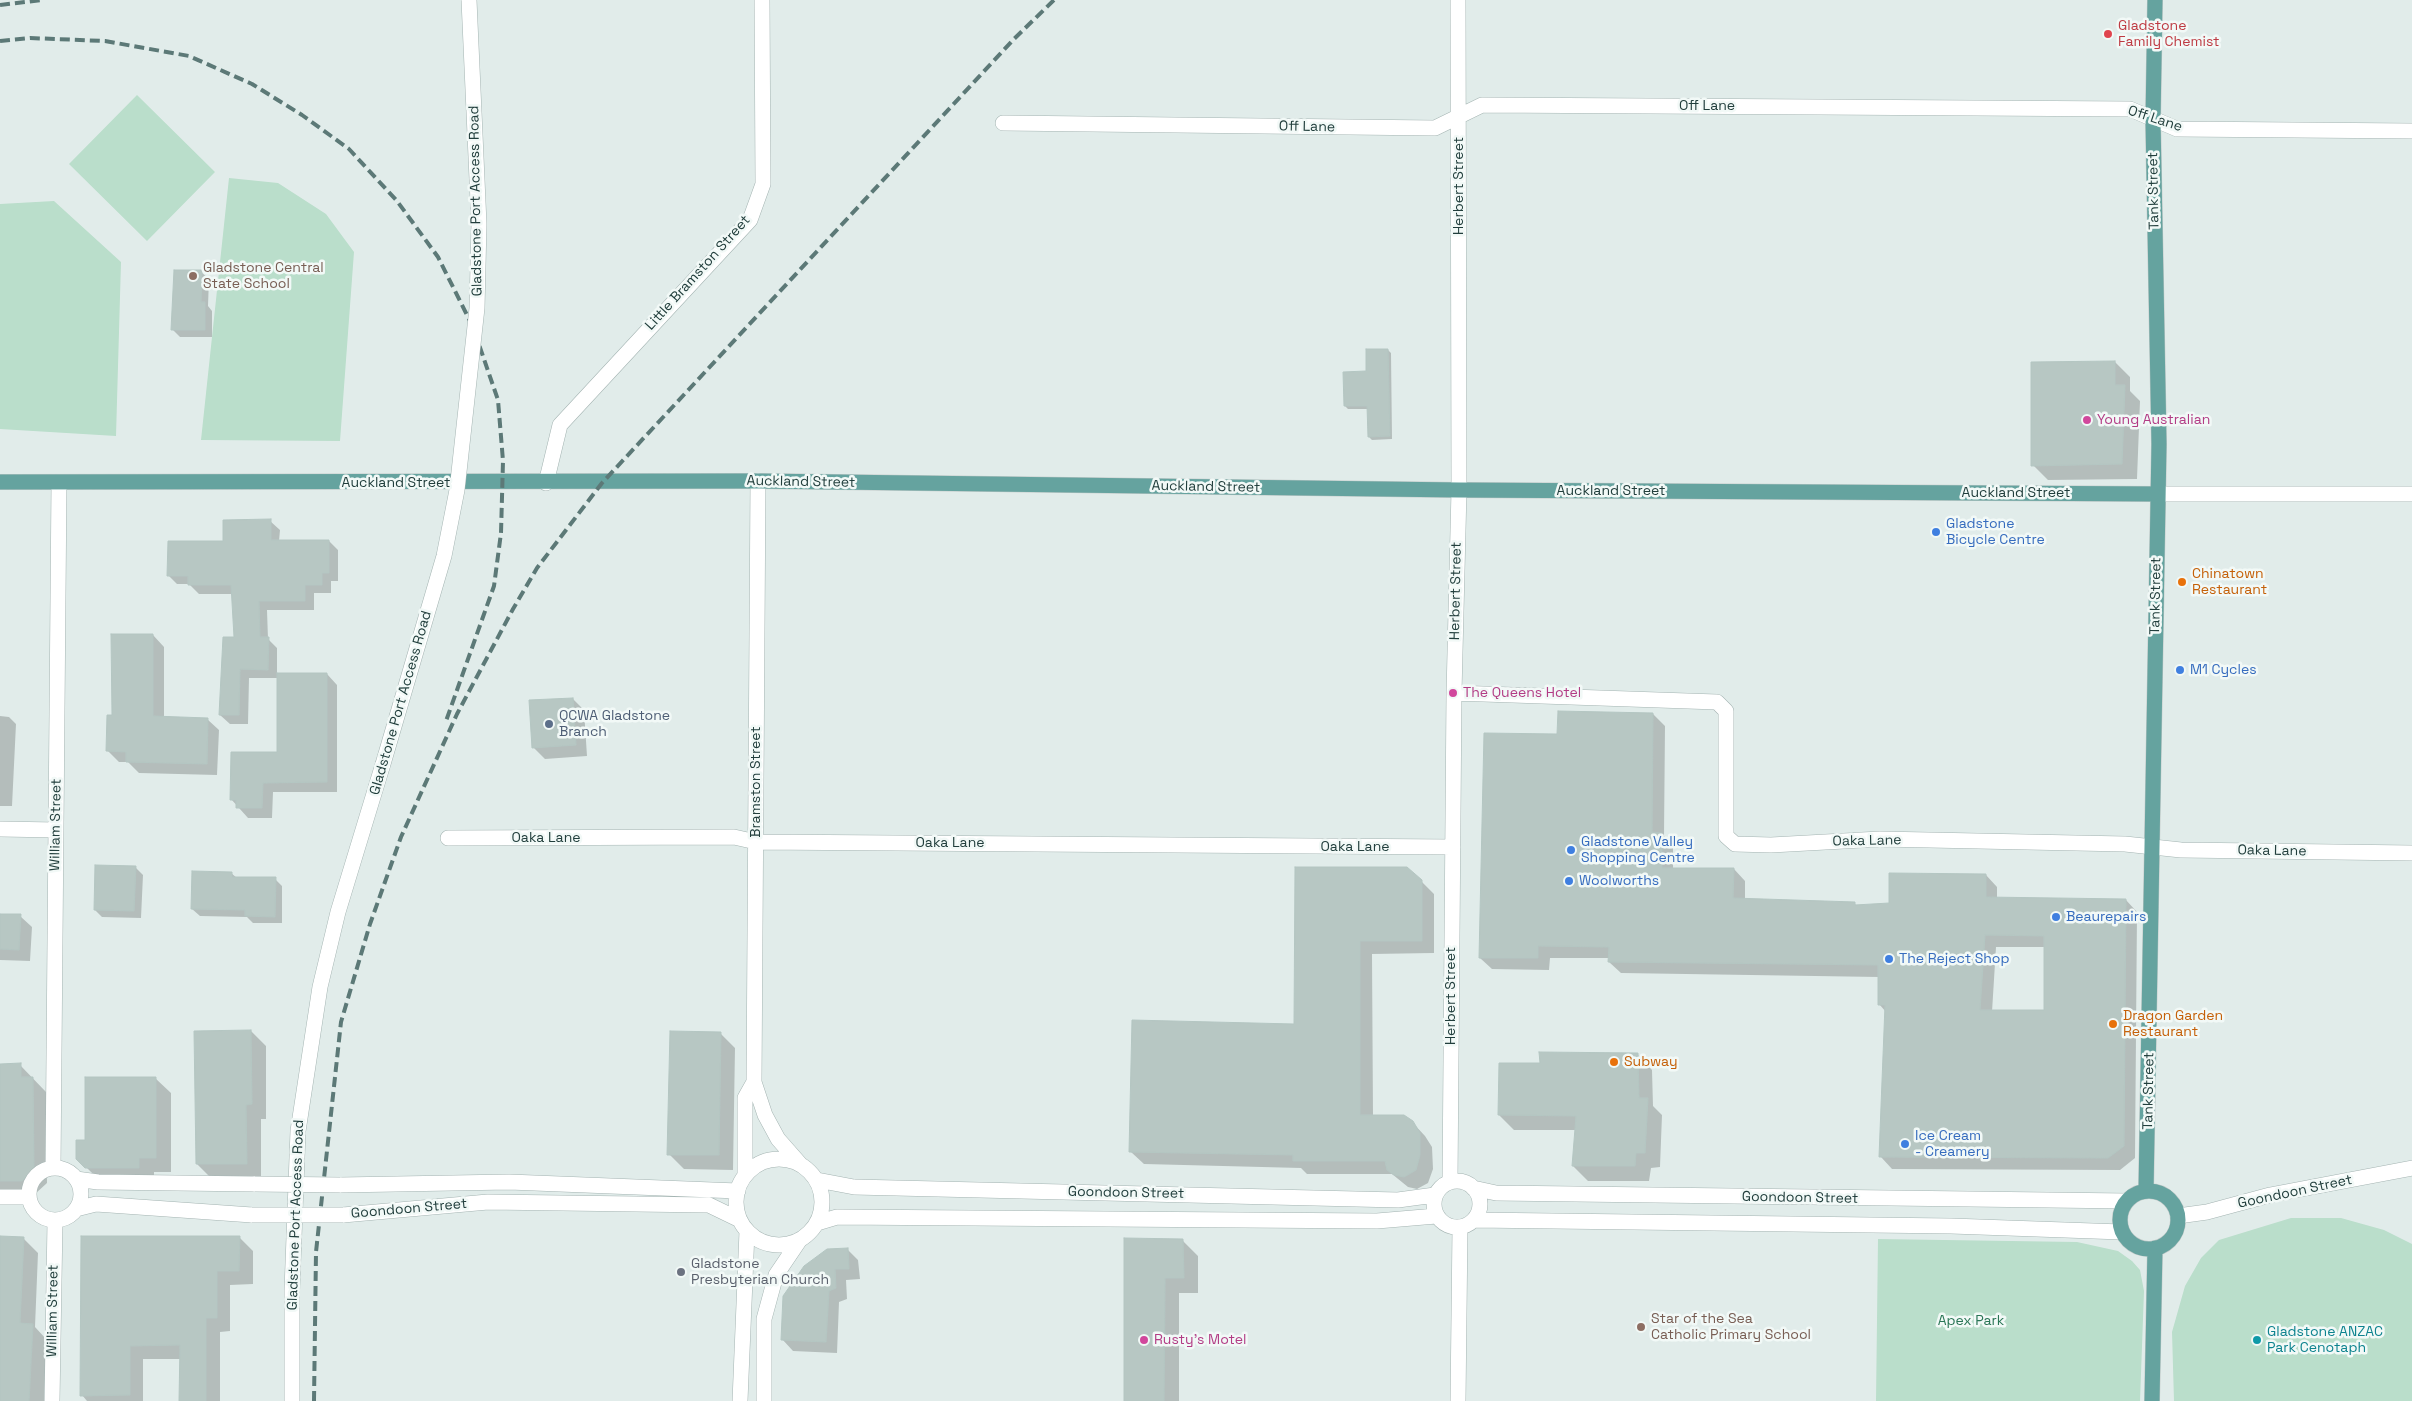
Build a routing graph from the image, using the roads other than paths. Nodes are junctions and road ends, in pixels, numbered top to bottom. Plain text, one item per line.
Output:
1 (469, 0) edge
2 (762, 0) edge
3 (1458, 0) edge
4 (2155, 0) edge
5 (1459, 115) junction
6 (2153, 120) junction
7 (1003, 123) dead end
8 (2412, 130) edge
9 (758, 481) junction
10 (0, 482) edge
11 (59, 482) junction
12 (546, 483) junction
13 (1459, 490) junction
14 (2158, 494) junction
15 (2412, 494) edge
16 (1454, 693) junction
17 (0, 829) edge
18 (56, 830) junction
19 (448, 838) dead end
20 (756, 842) junction
21 (1453, 847) junction
22 (2151, 847) junction
23 (2412, 852) edge
24 (754, 1082) junction
25 (800, 1164) junction
26 (53, 1168) junction
27 (2412, 1168) edge
28 (745, 1175) junction
29 (76, 1178) junction
30 (817, 1180) junction
31 (1450, 1182) junction
32 (1473, 1188) junction
33 (738, 1191) junction
34 (2146, 1191) junction
35 (1435, 1195) junction
36 (0, 1196) edge
37 (29, 1197) junction
38 (2127, 1201) junction
39 (76, 1209) junction
40 (1436, 1216) junction
41 (2178, 1216) junction
42 (55, 1220) junction
43 (1474, 1220) junction
44 (817, 1223) junction
45 (743, 1225) junction
46 (1460, 1228) junction
47 (2122, 1232) junction
48 (798, 1240) junction
49 (2155, 1248) junction
50 (52, 1401) edge
51 (292, 1401) edge
52 (740, 1401) edge
53 (764, 1401) edge
54 (1458, 1401) edge
55 (2152, 1401) edge

1 - 51 street, Gladstone Port Access Road, bridge
2 - 12 street, Little Bramston Street
3 - 5 street, Herbert Street
4 - 6 main road, Tank Street
5 - 6 street, Off Lane
5 - 7 street, Off Lane
5 - 13 street, Herbert Street
6 - 8 street, Off Lane
6 - 14 main road, Tank Street
9 - 12 main road, Auckland Street
9 - 13 main road, Auckland Street
9 - 20 street, Bramston Street
10 - 11 main road, Auckland Street
11 - 12 main road, Auckland Street
11 - 18 street, William Street
13 - 14 main road, Auckland Street
13 - 16 street, Herbert Street
14 - 15 street, Auckland Street
14 - 22 main road, Tank Street
16 - 21 street, Herbert Street
16 - 22 street, Oaka Lane
17 - 18 street
18 - 26 street, William Street
19 - 20 street, Oaka Lane
20 - 21 street, Oaka Lane
20 - 24 street, Bramston Street
21 - 31 street, Herbert Street
22 - 23 street, Oaka Lane
22 - 34 main road, Tank Street
24 - 25 street, Bramston Street
24 - 28 street, Bramston Street
25 - 28 street
25 - 30 street
26 - 29 street
26 - 37 street
27 - 41 street, Goondoon Street
28 - 33 street
29 - 33 street, Goondoon Street, bridge
29 - 39 street
30 - 35 street, Goondoon Street
30 - 44 street
31 - 32 street
31 - 35 street
32 - 38 street, Goondoon Street
32 - 43 street
33 - 45 street
34 - 38 main road
34 - 41 main road
35 - 40 street
36 - 37 street
37 - 42 street
38 - 47 main road
39 - 42 street
39 - 45 street, Goondoon Street, bridge
40 - 44 street, Goondoon Street
40 - 46 street
41 - 49 main road
42 - 50 street, William Street
43 - 46 street
43 - 47 street, Goondoon Street
44 - 48 street
45 - 48 street
45 - 52 street
46 - 54 street
47 - 49 main road
48 - 53 street
49 - 55 main road

